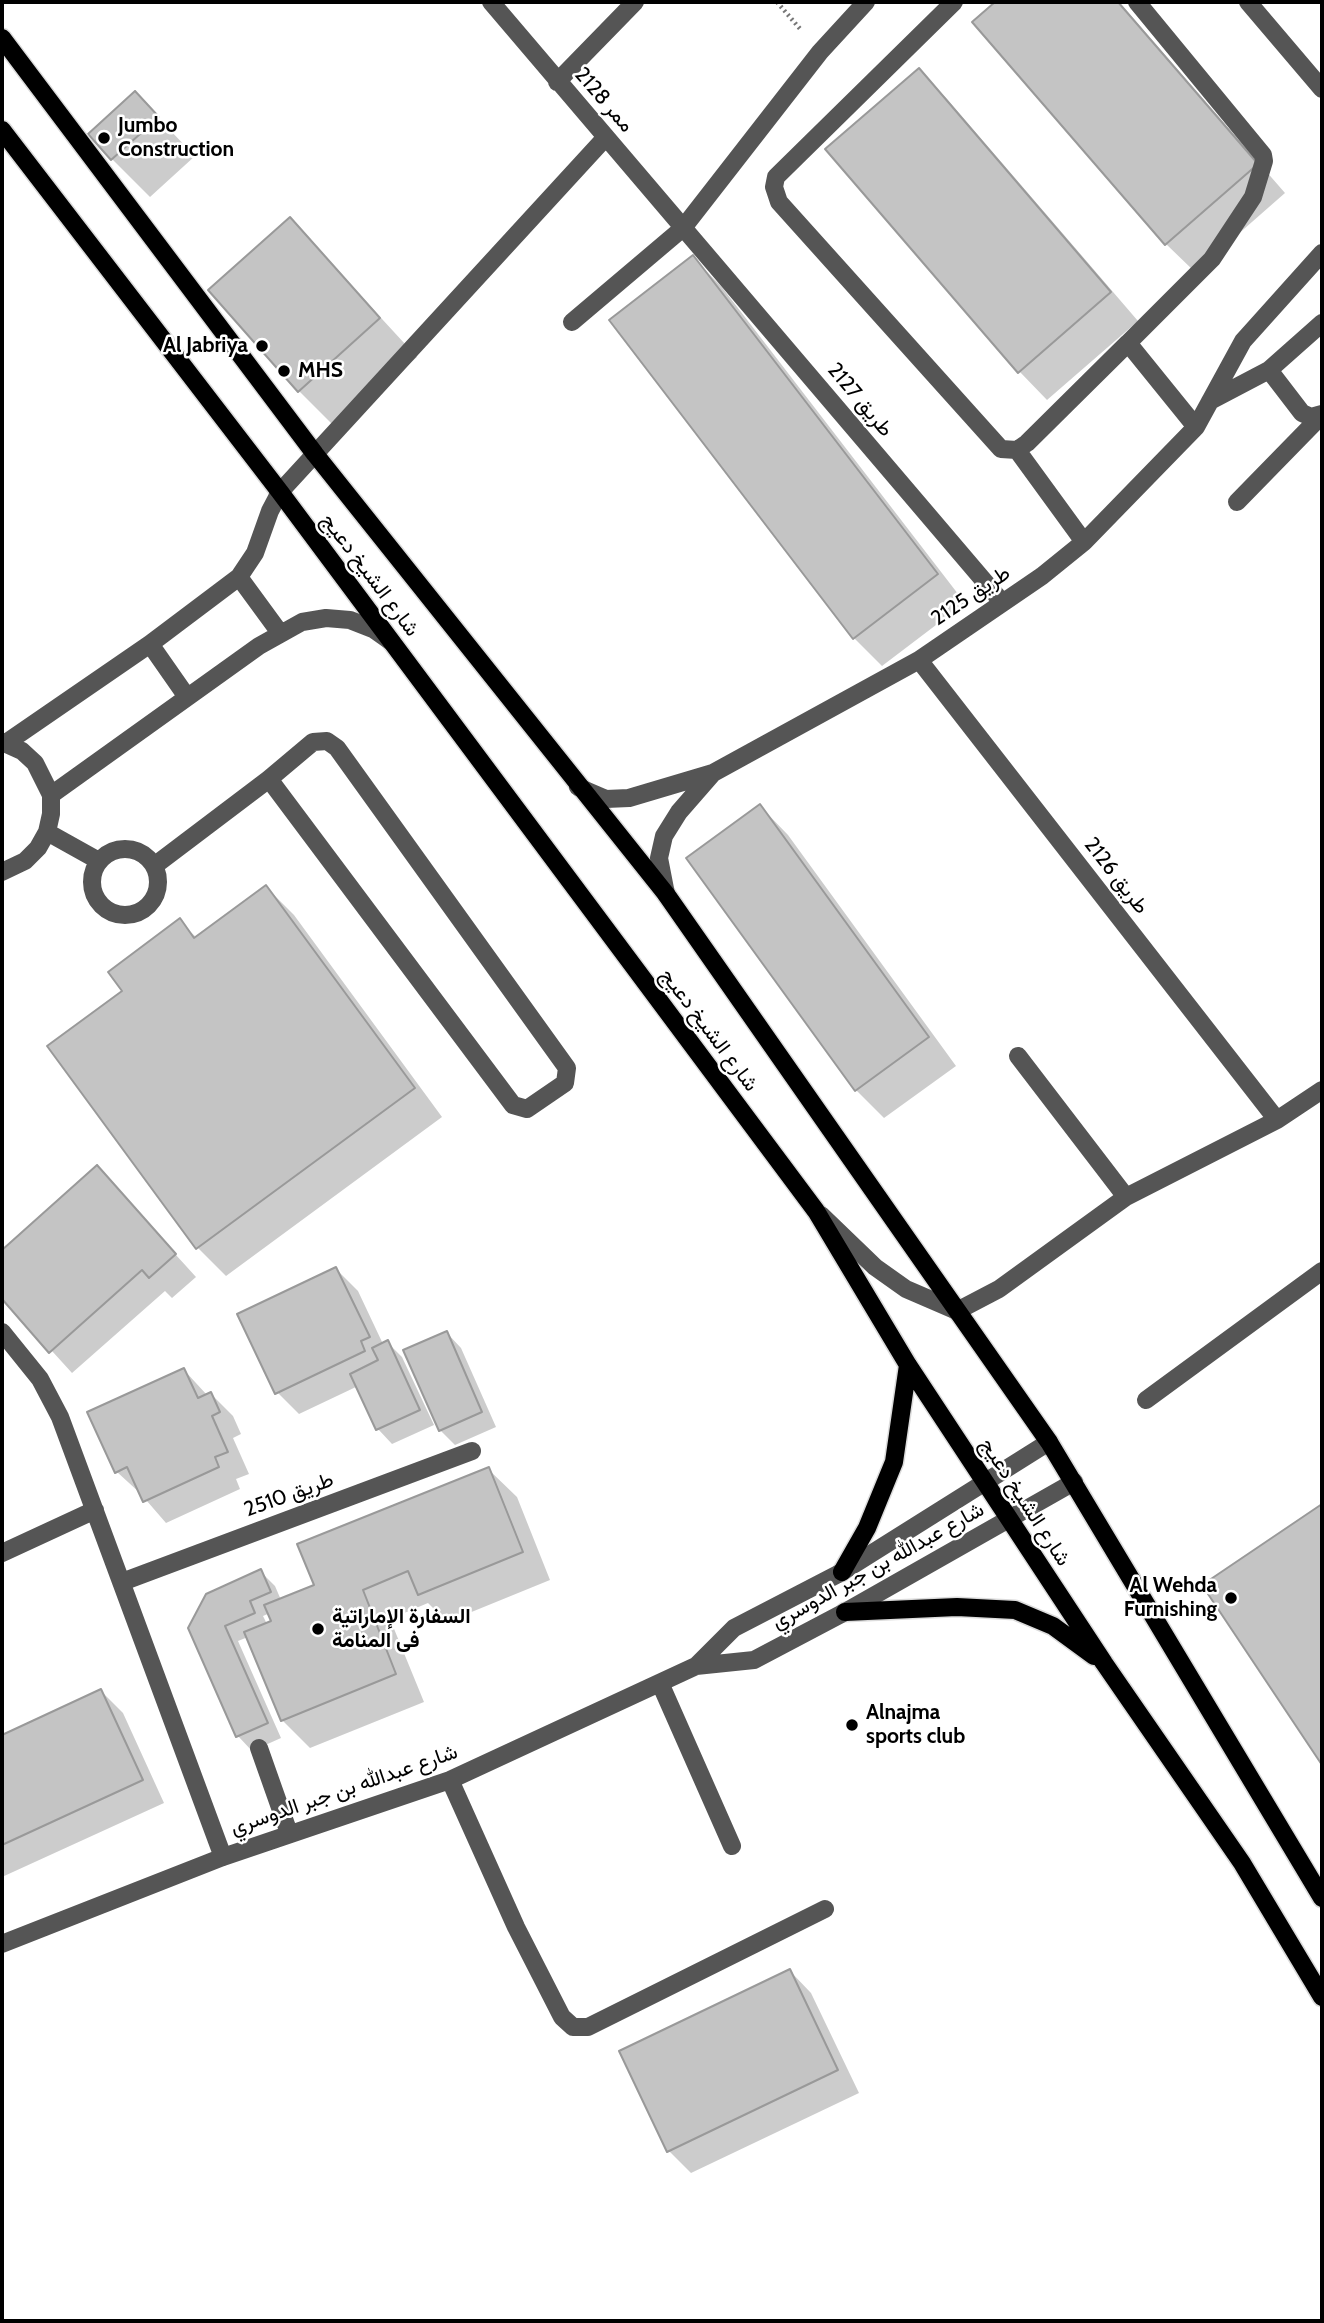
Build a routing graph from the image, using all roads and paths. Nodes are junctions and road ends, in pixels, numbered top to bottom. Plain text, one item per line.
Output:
1 (491, 2) edge
2 (635, 2) edge
3 (866, 2) edge
4 (954, 2) edge
5 (1137, 2) edge
6 (1248, 2) edge
7 (2, 38) edge
8 (557, 82) junction
9 (1322, 89) edge
10 (2, 130) edge
11 (606, 137) junction
12 (683, 228) junction
13 (1322, 253) edge
14 (572, 322) dead end
15 (1322, 323) edge
16 (1128, 344) junction
17 (1269, 370) junction
18 (1210, 401) junction
19 (1322, 414) edge
20 (1196, 427) junction
21 (1017, 450) junction
22 (315, 454) junction
23 (280, 492) junction
24 (1237, 502) dead end
25 (1084, 542) junction
26 (239, 578) junction
27 (1002, 602) junction
28 (280, 633) junction
29 (392, 643) junction
30 (150, 644) junction
31 (919, 660) junction
32 (187, 697) junction
33 (4, 743) edge
34 (713, 773) junction
35 (269, 779) junction
36 (578, 787) junction
37 (51, 796) junction
38 (47, 832) junction
39 (99, 861) junction
40 (155, 866) junction
41 (2, 872) edge
42 (666, 894) junction
43 (1018, 1056) dead end
44 (1322, 1093) edge
45 (1277, 1120) junction
46 (1126, 1197) junction
47 (816, 1211) junction
48 (1322, 1270) edge
49 (957, 1311) junction
50 (2, 1332) edge
51 (908, 1365) junction
52 (1146, 1400) dead end
53 (1049, 1442) junction
54 (472, 1451) dead end
55 (1074, 1482) junction
56 (986, 1484) junction
57 (95, 1510) junction
58 (1009, 1520) junction
59 (3, 1548) edge
60 (842, 1572) junction
61 (121, 1582) junction
62 (845, 1612) junction
63 (1104, 1663) junction
64 (696, 1666) junction
65 (660, 1683) junction
66 (259, 1748) dead end
67 (450, 1780) junction
68 (289, 1833) junction
69 (732, 1846) dead end
70 (223, 1857) junction
71 (1322, 1898) edge
72 (825, 1909) dead end
73 (2, 1944) edge
74 (1322, 1997) edge

1 - 8 street, ممر 2128
2 - 8 street
3 - 12 street
4 - 21 street
5 - 16 street
6 - 9 street
7 - 22 main road, شارع الشيخ دعيج
8 - 11 street, ممر 2128
10 - 23 main road, شارع الشيخ دعيج
11 - 12 street, ممر 2128
11 - 22 street
12 - 14 street
12 - 27 street, طريق 2127
13 - 18 street, طريق 2125
15 - 17 street
16 - 20 street
16 - 21 street
17 - 18 street
17 - 19 street
18 - 20 street, طريق 2125
19 - 24 street
20 - 25 street, طريق 2125
21 - 25 street
22 - 23 street
22 - 36 main road, شارع الشيخ دعيج
23 - 26 street
23 - 29 main road, شارع الشيخ دعيج
25 - 27 street, طريق 2125
26 - 28 street
26 - 30 street
27 - 31 street, طريق 2125
28 - 29 street
28 - 32 street
29 - 47 main road, شارع الشيخ دعيج
30 - 32 street
30 - 33 street
31 - 34 street, طريق 2125
31 - 45 street, طريق 2126
32 - 37 street
33 - 37 street
34 - 36 street, طريق 2125
34 - 42 street, طريق 2125
35 - 35 street
35 - 40 street
36 - 42 main road, شارع الشيخ دعيج
37 - 38 street
38 - 39 street
38 - 41 street
39 - 40 street
39 - 40 street
42 - 49 main road, شارع الشيخ دعيج
43 - 46 street
44 - 45 street
45 - 46 street
46 - 49 street
47 - 49 street
47 - 51 main road, شارع الشيخ دعيج
48 - 52 street
49 - 53 main road, شارع الشيخ دعيج
50 - 57 street
51 - 56 main road, شارع الشيخ دعيج
51 - 60 main road
53 - 55 main road, شارع الشيخ دعيج
53 - 56 street, شارع عبدالله بن جبر الدوسري
54 - 61 street, طريق 2510
55 - 58 street, شارع عبدالله بن جبر الدوسري
55 - 71 main road, شارع الشيخ دعيج
56 - 58 main road, شارع الشيخ دعيج
56 - 60 street, شارع عبدالله بن جبر الدوسري
57 - 59 street
57 - 61 street
58 - 62 street, شارع عبدالله بن جبر الدوسري
58 - 63 main road, شارع الشيخ دعيج
60 - 64 street, شارع عبدالله بن جبر الدوسري
61 - 70 street
62 - 63 main road
62 - 64 street, شارع عبدالله بن جبر الدوسري
63 - 74 main road, شارع الشيخ دعيج
64 - 65 street, شارع عبدالله بن جبر الدوسري
65 - 67 street, شارع عبدالله بن جبر الدوسري
65 - 69 street
66 - 68 street
67 - 68 street, شارع عبدالله بن جبر الدوسري
67 - 72 street
68 - 70 street, شارع عبدالله بن جبر الدوسري
70 - 73 street, شارع عبدالله بن جبر الدوسري

